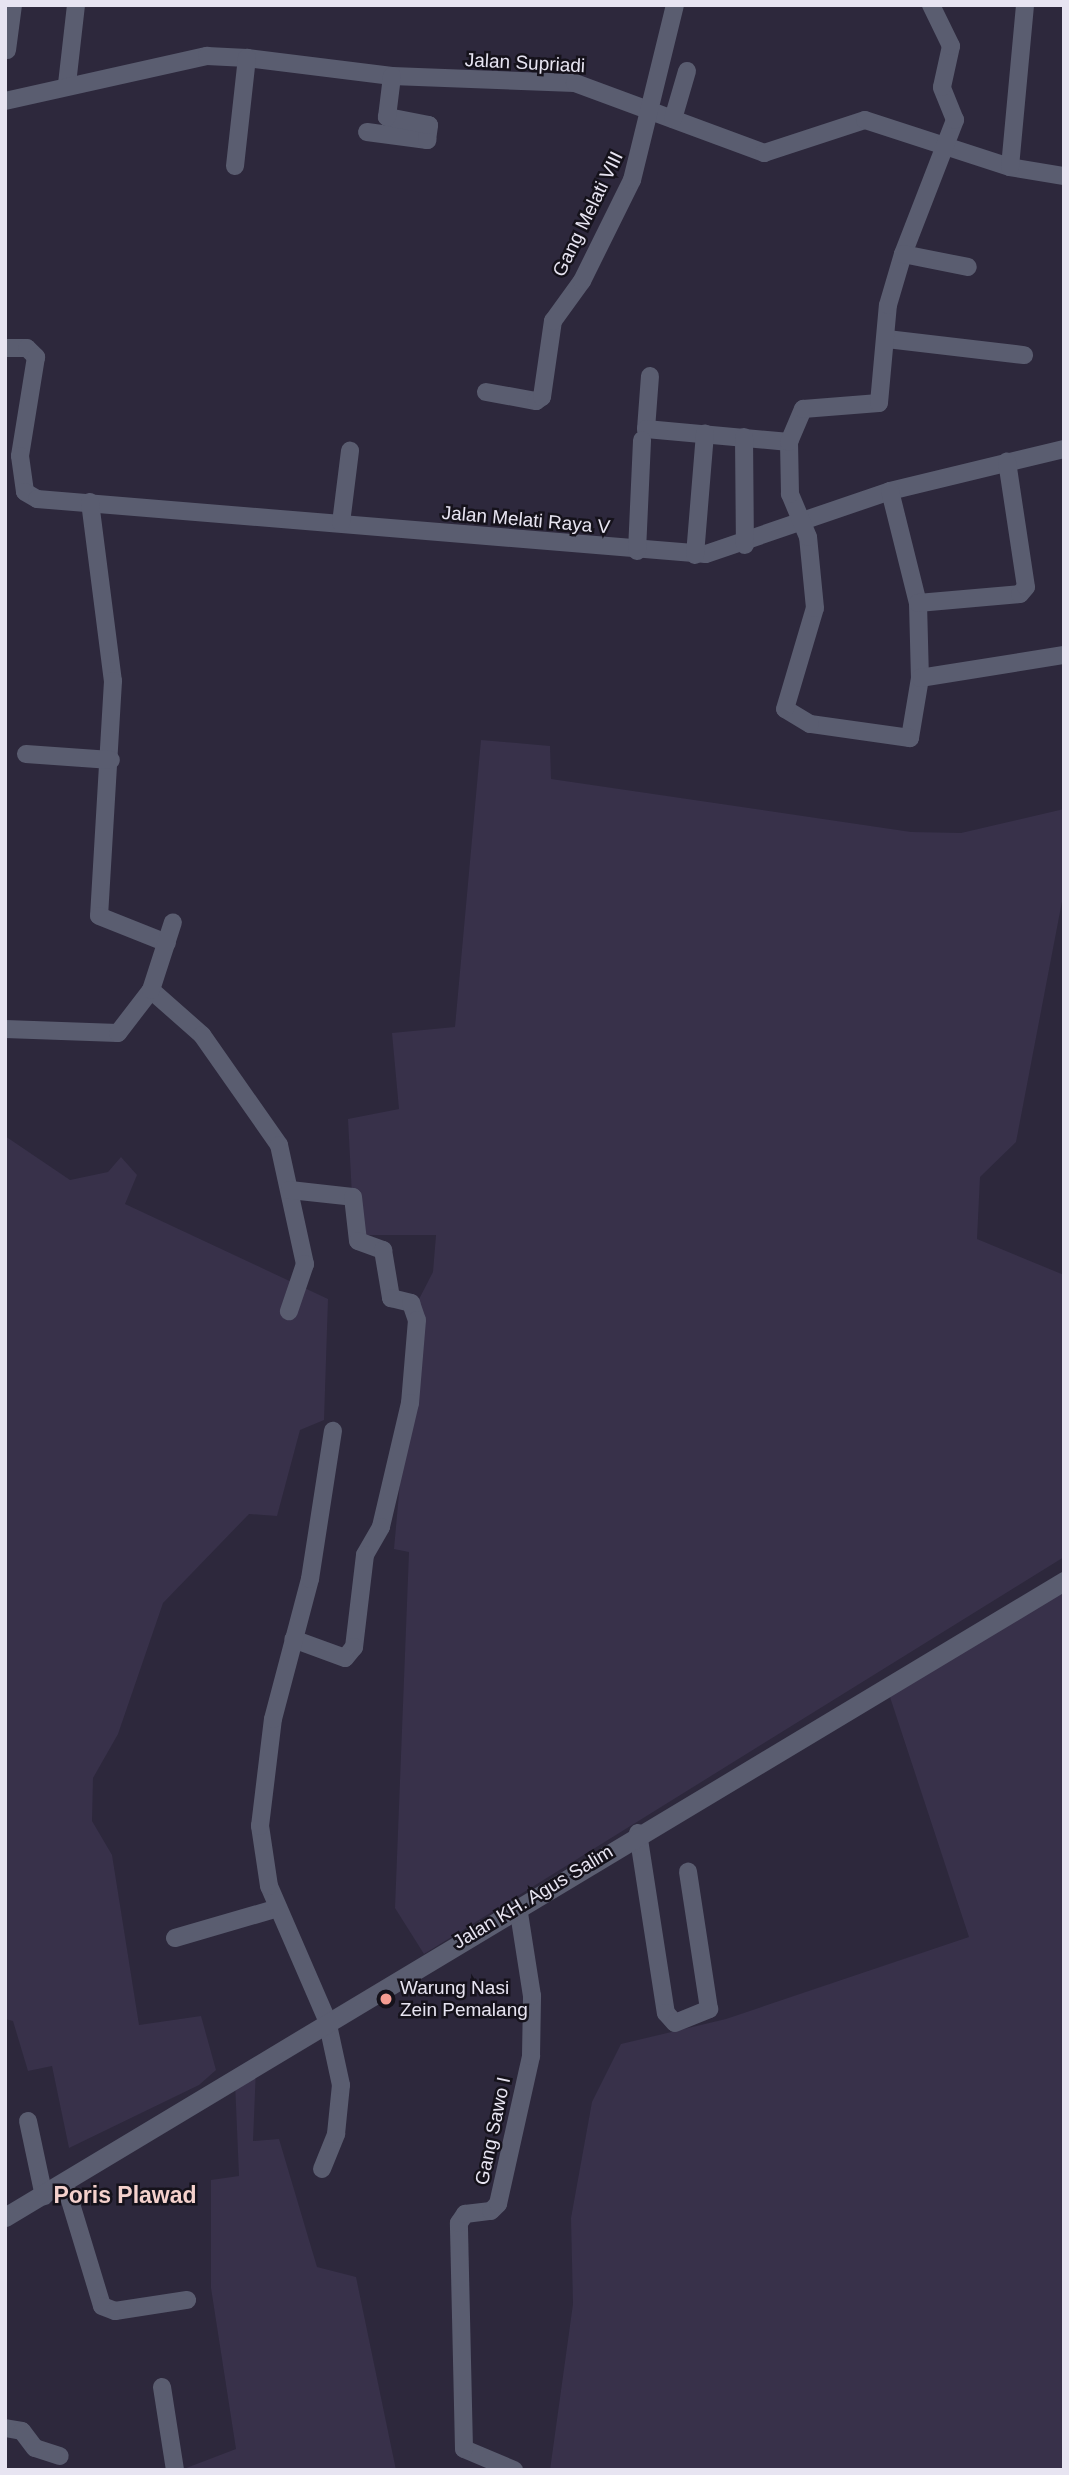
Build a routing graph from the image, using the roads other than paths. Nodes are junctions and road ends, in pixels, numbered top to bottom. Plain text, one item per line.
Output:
1 (13, 5) edge
2 (76, 5) edge
3 (675, 5) edge
4 (931, 5) edge
5 (1025, 5) edge
6 (6, 50) edge
7 (247, 58) junction
8 (687, 71) dead end
9 (392, 76) junction
10 (66, 84) junction
11 (5, 101) edge
12 (651, 110) junction
13 (673, 119) junction
14 (367, 132) dead end
15 (946, 148) junction
16 (235, 166) dead end
17 (1010, 167) junction
18 (1064, 176) edge
19 (903, 254) junction
20 (968, 267) dead end
21 (887, 339) junction
22 (5, 348) edge
23 (1024, 355) dead end
24 (650, 376) dead end
25 (486, 391) dead end
26 (705, 433) junction
27 (744, 437) junction
28 (642, 440) dead end
29 (789, 442) junction
30 (1064, 449) edge
31 (350, 451) dead end
32 (13, 454) edge
33 (1007, 461) junction
34 (890, 491) junction
35 (90, 502) junction
36 (341, 523) junction
37 (800, 524) junction
38 (745, 545) junction
39 (637, 551) junction
40 (695, 555) junction
41 (918, 603) junction
42 (1064, 655) edge
43 (920, 678) junction
44 (26, 754) dead end
45 (111, 760) junction
46 (173, 922) dead end
47 (167, 943) junction
48 (151, 990) junction
49 (5, 1028) edge
50 (290, 1191) junction
51 (289, 1311) dead end
52 (333, 1432) dead end
53 (1064, 1581) edge
54 (293, 1639) junction
55 (638, 1833) junction
56 (688, 1872) dead end
57 (518, 1907) junction
58 (278, 1908) junction
59 (175, 1938) dead end
60 (327, 2020) junction
61 (28, 2121) dead end
62 (322, 2169) dead end
63 (65, 2185) junction
64 (44, 2196) junction
65 (5, 2217) edge
66 (187, 2300) dead end
67 (162, 2387) dead end
68 (5, 2428) edge
69 (60, 2456) dead end
70 (176, 2470) edge
71 (514, 2470) edge

1 - 6 street
2 - 10 street
3 - 12 street
4 - 15 street
5 - 17 street
7 - 9 street, Jalan Supriadi
7 - 10 street, Jalan Supriadi
7 - 16 street
8 - 13 street
9 - 12 street, Jalan Supriadi
9 - 14 street
10 - 11 street, Jalan Supriadi
12 - 13 street, Jalan Supriadi
12 - 25 street, Gang Melati VIII
13 - 15 street, Jalan Supriadi
15 - 17 street, Jalan Supriadi
15 - 19 street
17 - 18 street, Jalan Supriadi
19 - 20 street
19 - 21 street
21 - 23 street
21 - 29 street
22 - 32 street
24 - 26 street
26 - 27 street
26 - 40 street
27 - 29 street
27 - 38 street
28 - 39 street
29 - 37 street
30 - 33 street, Jalan Melati Raya V
31 - 36 street
32 - 35 street, Jalan Melati Raya V
33 - 34 street, Jalan Melati Raya V
33 - 41 street
34 - 37 street, Jalan Melati Raya V
34 - 41 street
35 - 36 street, Jalan Melati Raya V
35 - 45 street
36 - 39 street, Jalan Melati Raya V
37 - 38 street, Jalan Melati Raya V
37 - 43 street
38 - 40 street, Jalan Melati Raya V
39 - 40 street, Jalan Melati Raya V
41 - 43 street
42 - 43 street
44 - 45 street
45 - 47 street
46 - 47 street
47 - 48 street
48 - 49 street
48 - 50 street
50 - 51 street
50 - 54 street
52 - 54 street
53 - 55 street, Jalan KH. Agus Salim
54 - 58 street
55 - 56 street
55 - 57 street, Jalan KH. Agus Salim
57 - 60 street, Jalan KH. Agus Salim
57 - 71 street, Gang Sawo I
58 - 59 street
58 - 60 street
60 - 62 street
60 - 63 street, Jalan KH. Agus Salim
61 - 64 street
63 - 64 street, Jalan KH. Agus Salim
63 - 66 street
64 - 65 street, Jalan KH. Agus Salim
67 - 70 street
68 - 69 street

